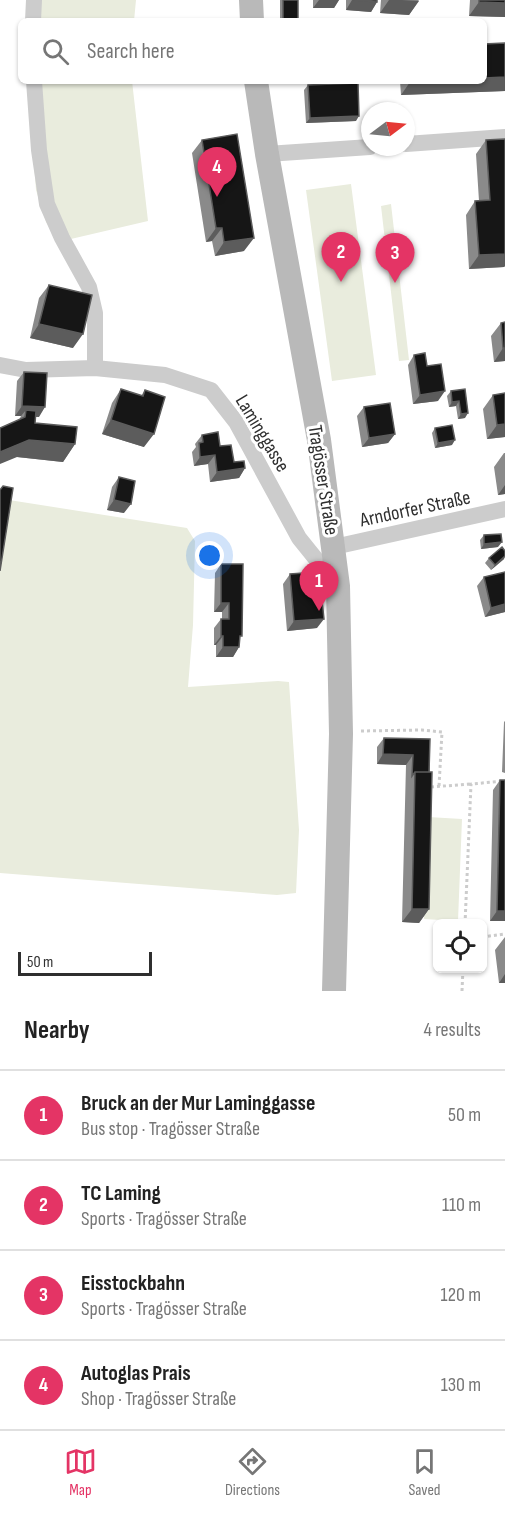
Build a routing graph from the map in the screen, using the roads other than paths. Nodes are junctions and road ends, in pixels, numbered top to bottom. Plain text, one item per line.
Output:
1 (34, 0) edge
2 (251, 0) edge
3 (33, 18) edge
4 (252, 18) edge
5 (34, 84) edge
6 (256, 84) edge
7 (505, 137) edge
8 (415, 143) edge
9 (361, 148) edge
10 (267, 154) junction
11 (0, 365) edge
12 (95, 368) junction
13 (505, 509) edge
14 (334, 547) junction
15 (338, 586) junction
16 (334, 991) edge

1 - 3 street
2 - 4 main road
5 - 12 street
6 - 10 main road, Tragösser Straße
7 - 8 street
9 - 10 street
10 - 14 main road, Tragösser Straße
11 - 12 street, Laminggasse
12 - 15 street, Laminggasse
13 - 14 street, Arndorfer Straße
14 - 15 main road, Tragösser Straße
15 - 16 main road, Tragösser Straße

